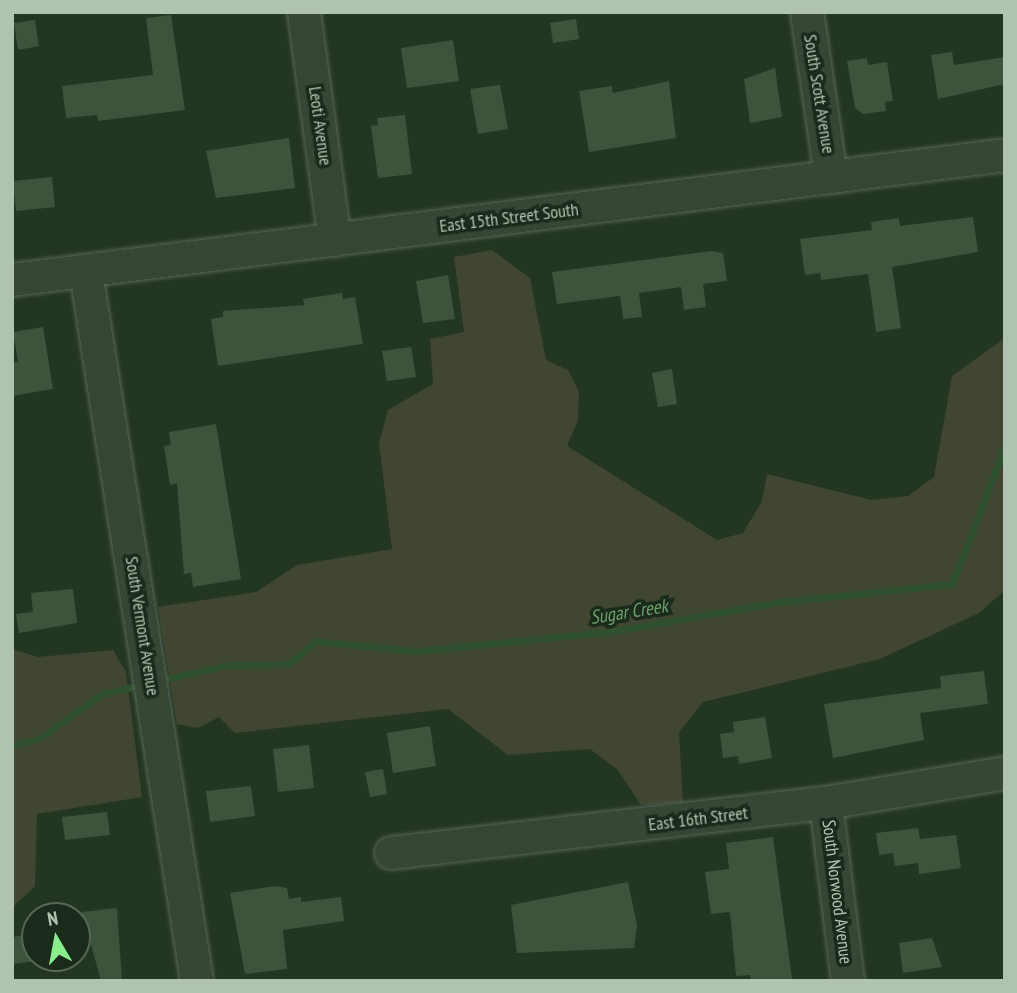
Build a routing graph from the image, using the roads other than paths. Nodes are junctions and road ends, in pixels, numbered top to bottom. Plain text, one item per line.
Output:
1 (304, 12) edge
2 (807, 12) edge
3 (1005, 155) edge
4 (831, 177) junction
5 (335, 240) junction
6 (86, 272) junction
7 (12, 280) edge
8 (1005, 773) edge
9 (826, 803) junction
10 (391, 853) dead end
11 (197, 981) edge
12 (848, 981) edge

1 - 5 street, Leoti Avenue
2 - 4 street, South Scott Avenue
3 - 4 street, East 15th Street South
4 - 5 street, East 15th Street South
5 - 6 street, East 15th Street South
6 - 7 street, East 15th Street South
6 - 11 street, South Vermont Avenue
8 - 9 street, East 16th Street
9 - 10 street, East 16th Street
9 - 12 street, South Norwood Avenue

